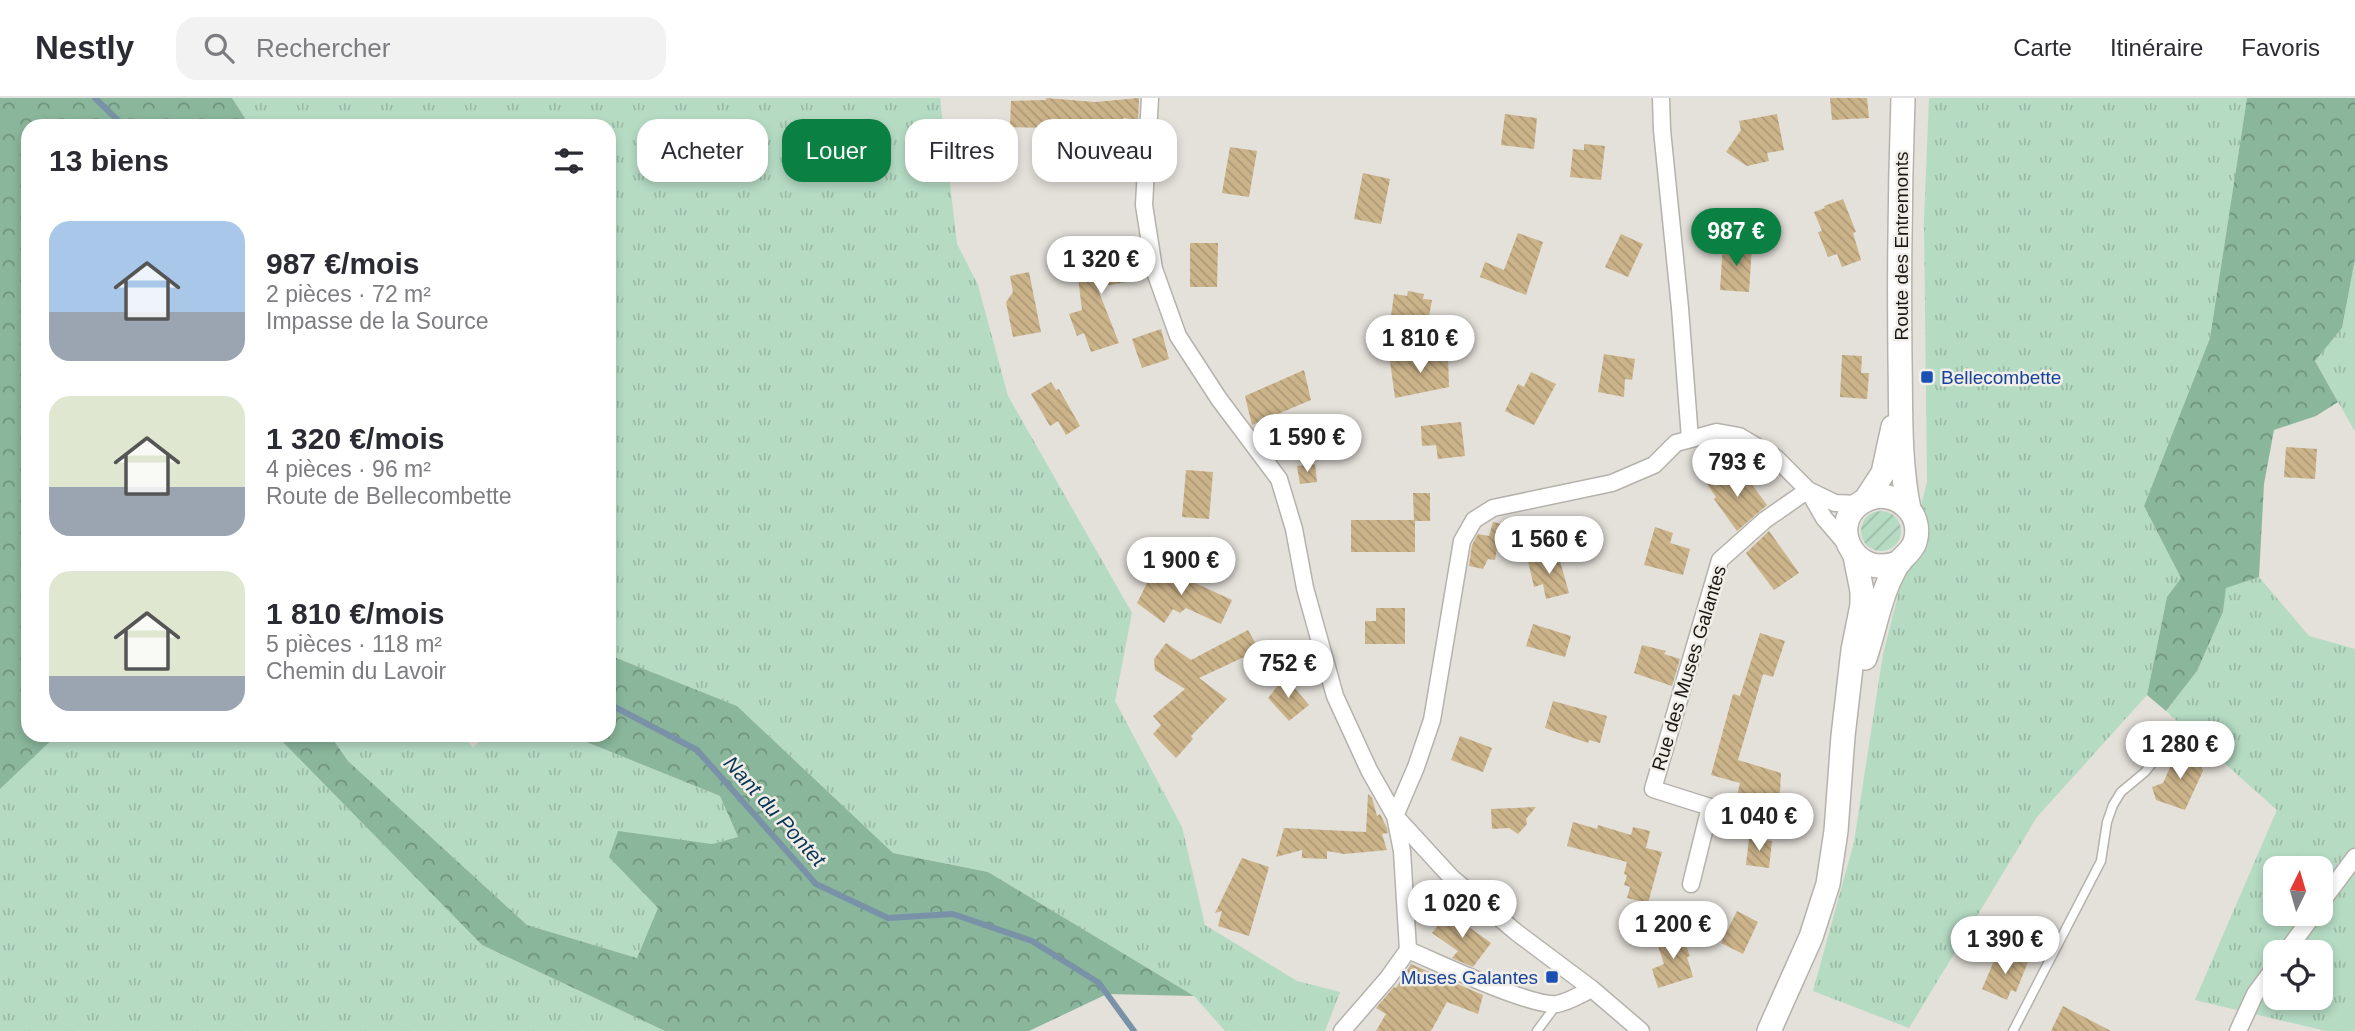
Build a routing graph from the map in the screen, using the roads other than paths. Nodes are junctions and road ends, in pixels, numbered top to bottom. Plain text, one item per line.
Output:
1 (1150, 98) edge
2 (1661, 98) edge
3 (1903, 98) edge
4 (1900, 393) junction
5 (1690, 439) junction
6 (1808, 491) junction
7 (1862, 502) junction
8 (1909, 509) junction
9 (1852, 552) junction
10 (1900, 562) junction
11 (1845, 719) junction
12 (2165, 747) dead end
13 (1395, 816) junction
14 (2355, 857) edge
15 (1691, 884) dead end
16 (2333, 887) edge
17 (1408, 950) junction
18 (2263, 984) edge
19 (1592, 989) junction
20 (1557, 1004) junction
21 (1342, 1031) edge
22 (1537, 1031) edge
23 (1640, 1031) edge
24 (1769, 1031) edge
25 (2013, 1031) edge
26 (2238, 1031) edge

1 - 13 street
2 - 5 street
3 - 4 main road, Route des Entremonts
4 - 7 main road, Route des Entremonts
4 - 8 main road, Route des Entremonts
5 - 6 street
5 - 13 street
6 - 7 street
6 - 9 street
6 - 15 street, Rue des Muses Galantes
7 - 8 main road
7 - 9 main road, Route des Entremonts
8 - 10 main road, Route des Entremonts
9 - 10 main road
9 - 11 main road, Route des Entremonts
10 - 11 main road, Route des Entremonts
11 - 24 main road, Route des Entremonts
12 - 25 lane
13 - 17 street
13 - 19 street
14 - 16 street
17 - 20 street
17 - 21 street
18 - 26 street
19 - 20 street
19 - 23 street
20 - 22 lane

